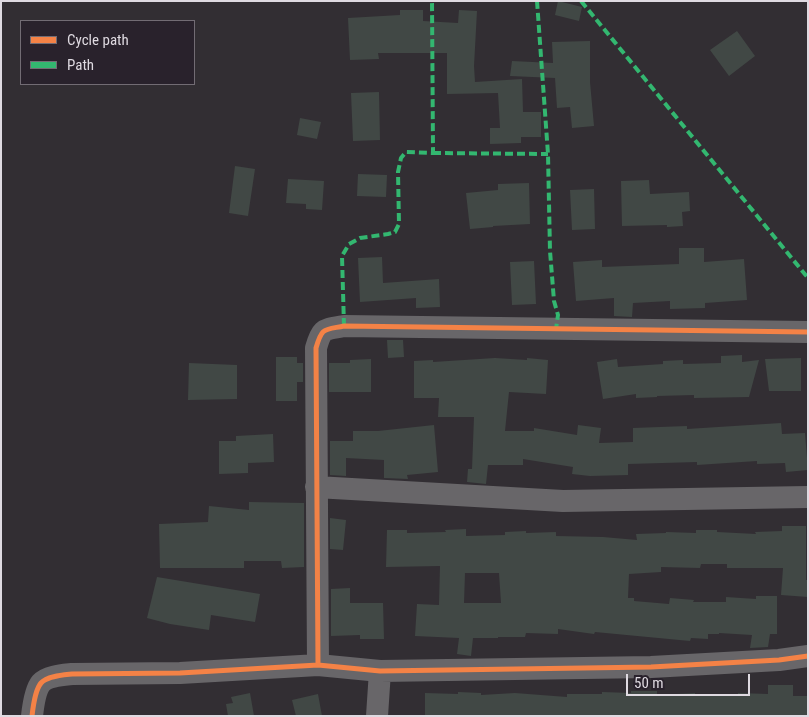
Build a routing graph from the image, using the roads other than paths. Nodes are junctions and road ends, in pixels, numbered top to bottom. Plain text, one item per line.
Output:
1 (808, 332) edge
2 (316, 488) junction
3 (808, 498) edge
4 (808, 656) edge
5 (318, 665) junction
6 (380, 670) junction
7 (32, 716) edge
8 (377, 716) edge

1 - 2 street
2 - 3 street
2 - 5 street
4 - 6 street
5 - 6 street
5 - 7 street
6 - 8 street

